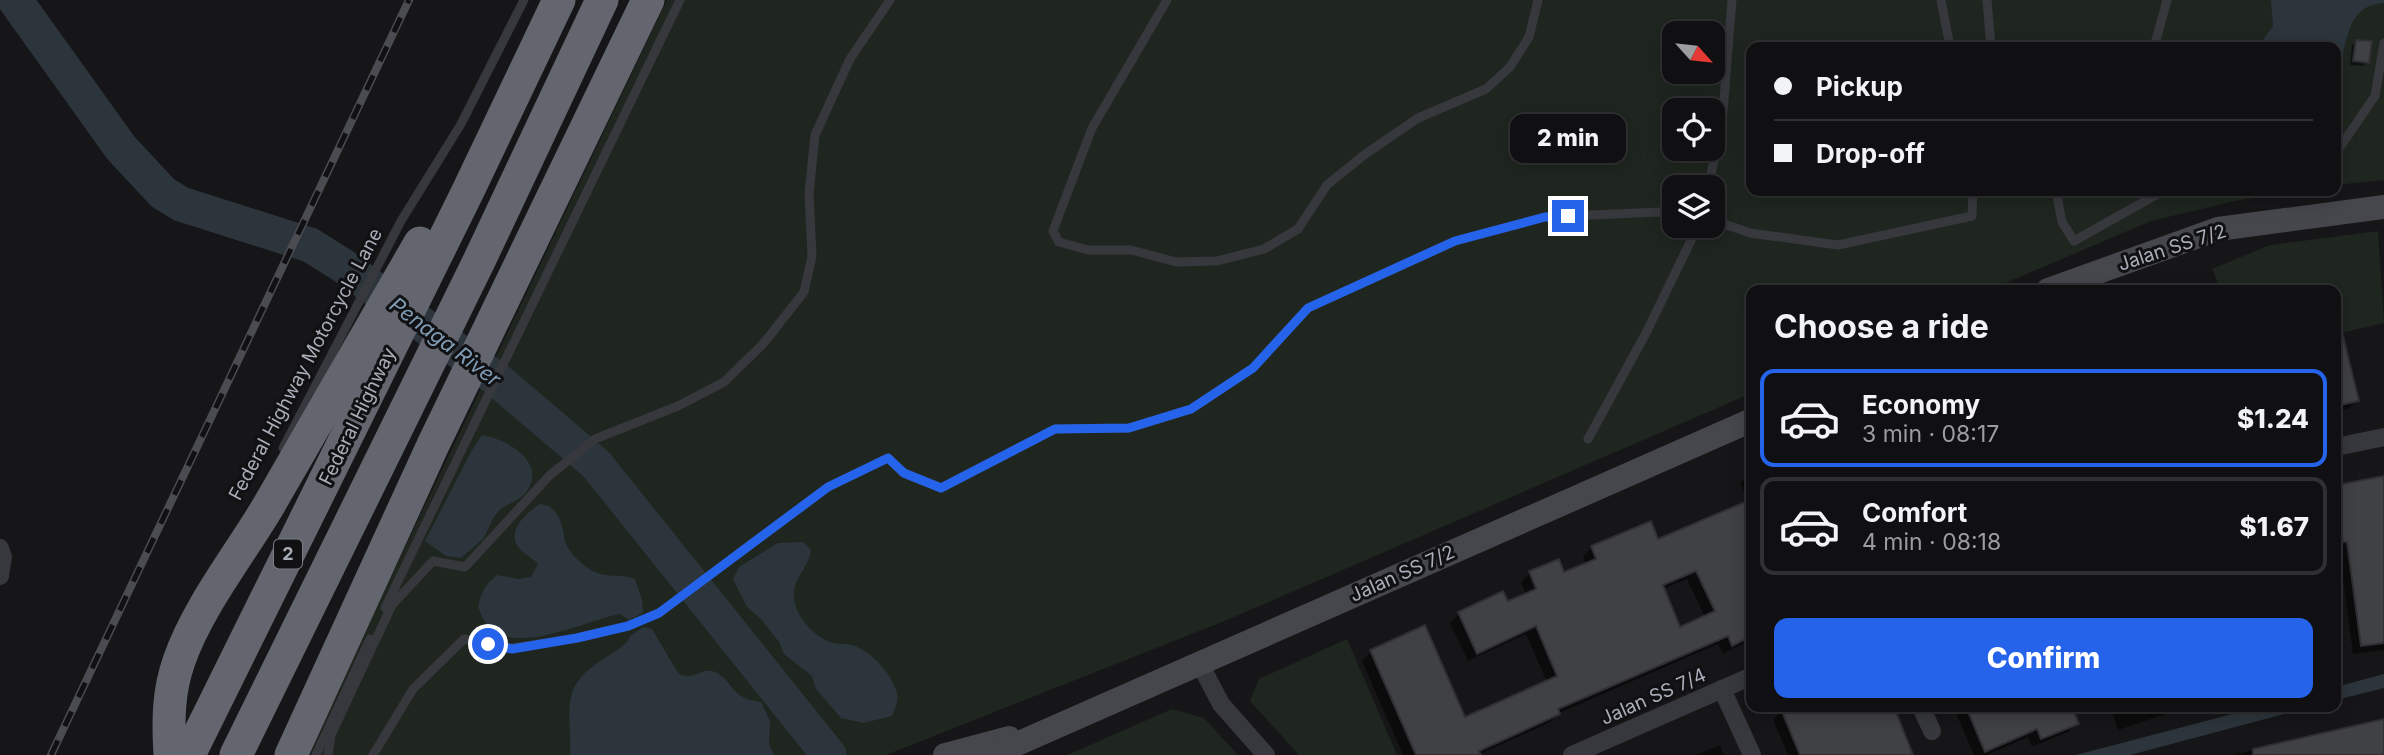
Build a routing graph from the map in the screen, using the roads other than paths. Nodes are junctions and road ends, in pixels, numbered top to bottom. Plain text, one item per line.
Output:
1 (524, 0) edge
2 (559, 0) edge
3 (602, 0) edge
4 (648, 0) edge
5 (680, 0) edge
6 (890, 0) edge
7 (1167, 0) edge
8 (1538, 0) edge
9 (1732, 0) edge
10 (1941, 0) edge
11 (1987, 0) edge
12 (2168, 0) edge
13 (1949, 42) edge
14 (1991, 42) edge
15 (2155, 42) edge
16 (2384, 43) edge
17 (2341, 146) edge
18 (1711, 175) edge
19 (467, 193) junction
20 (1973, 196) edge
21 (2057, 196) edge
22 (2154, 196) edge
23 (2384, 207) edge
24 (1662, 212) edge
25 (1725, 224) edge
26 (1692, 238) edge
27 (2062, 285) edge
28 (1746, 423) edge
29 (2384, 436) edge
30 (1588, 439) dead end
31 (2341, 446) edge
32 (279, 457) dead end
33 (0, 548) edge
34 (0, 576) edge
35 (1199, 662) junction
36 (1746, 679) edge
37 (1722, 689) junction
38 (1923, 712) edge
39 (1053, 726) junction
40 (1931, 731) dead end
41 (170, 755) edge
42 (189, 755) edge
43 (236, 755) edge
44 (291, 755) edge
45 (316, 755) edge
46 (328, 755) edge
47 (373, 755) edge
48 (945, 755) edge
49 (992, 755) edge
50 (1031, 755) edge
51 (1266, 755) edge
52 (1572, 755) edge
53 (1752, 755) edge

1 - 32 lane, Federal Highway Motorcycle Lane
2 - 19 highway, Federal Highway / 2
3 - 43 highway, 2
4 - 44 highway
5 - 45 lane
6 - 46 lane
7 - 8 lane
9 - 18 lane
10 - 13 lane
11 - 14 lane
12 - 15 lane
16 - 17 lane
19 - 41 highway
19 - 42 highway, Federal Highway / 2
20 - 25 lane
21 - 22 lane
23 - 27 street, Jalan SS 7/2
24 - 47 lane
26 - 30 lane
28 - 35 street, Jalan SS 7/2
29 - 31 street
33 - 34 street
35 - 39 street, Jalan SS 7/2
35 - 51 street
36 - 37 street, Jalan SS 7/4
37 - 52 street, Jalan SS 7/4
37 - 53 street
38 - 40 street
39 - 48 street, Jalan SS 7/2
39 - 49 street, Jalan SS 7/2
39 - 50 street

